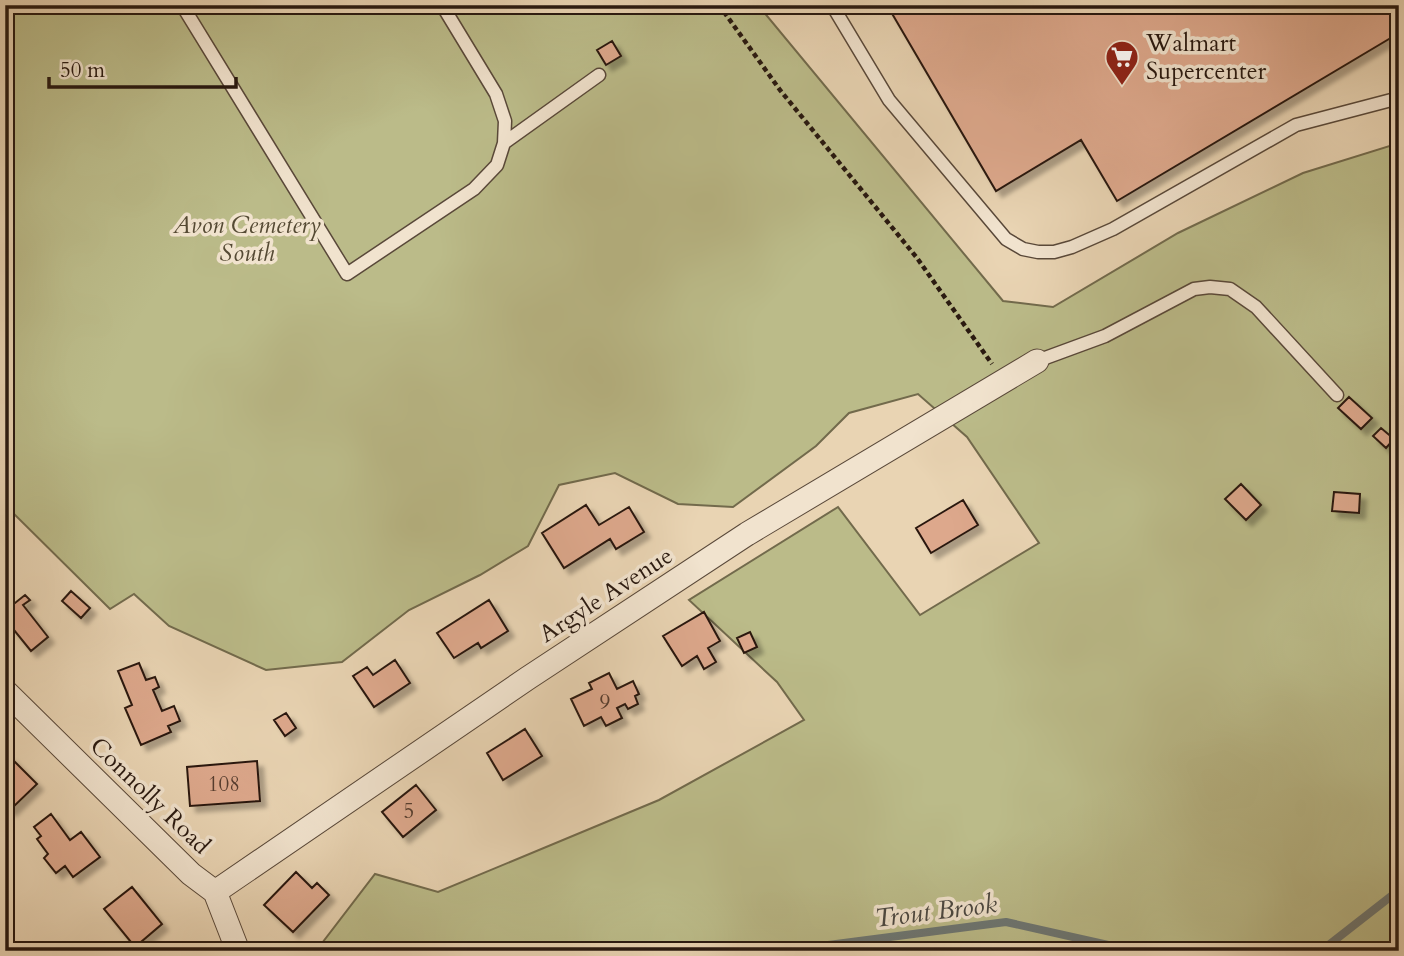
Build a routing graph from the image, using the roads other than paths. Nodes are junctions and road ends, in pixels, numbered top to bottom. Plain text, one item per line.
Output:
1 (182, 5) edge
2 (442, 5) edge
3 (832, 5) edge
4 (599, 75) dead end
5 (1399, 98) edge
6 (504, 143) junction
7 (1037, 361) joint
8 (1337, 395) dead end
9 (5, 691) edge
10 (215, 892) junction
11 (238, 951) edge

1 - 6 lane
2 - 6 lane
3 - 5 lane
4 - 6 lane
7 - 8 lane
7 - 10 street, Argyle Avenue
9 - 10 street, Connolly Road
10 - 11 street, Connolly Road

